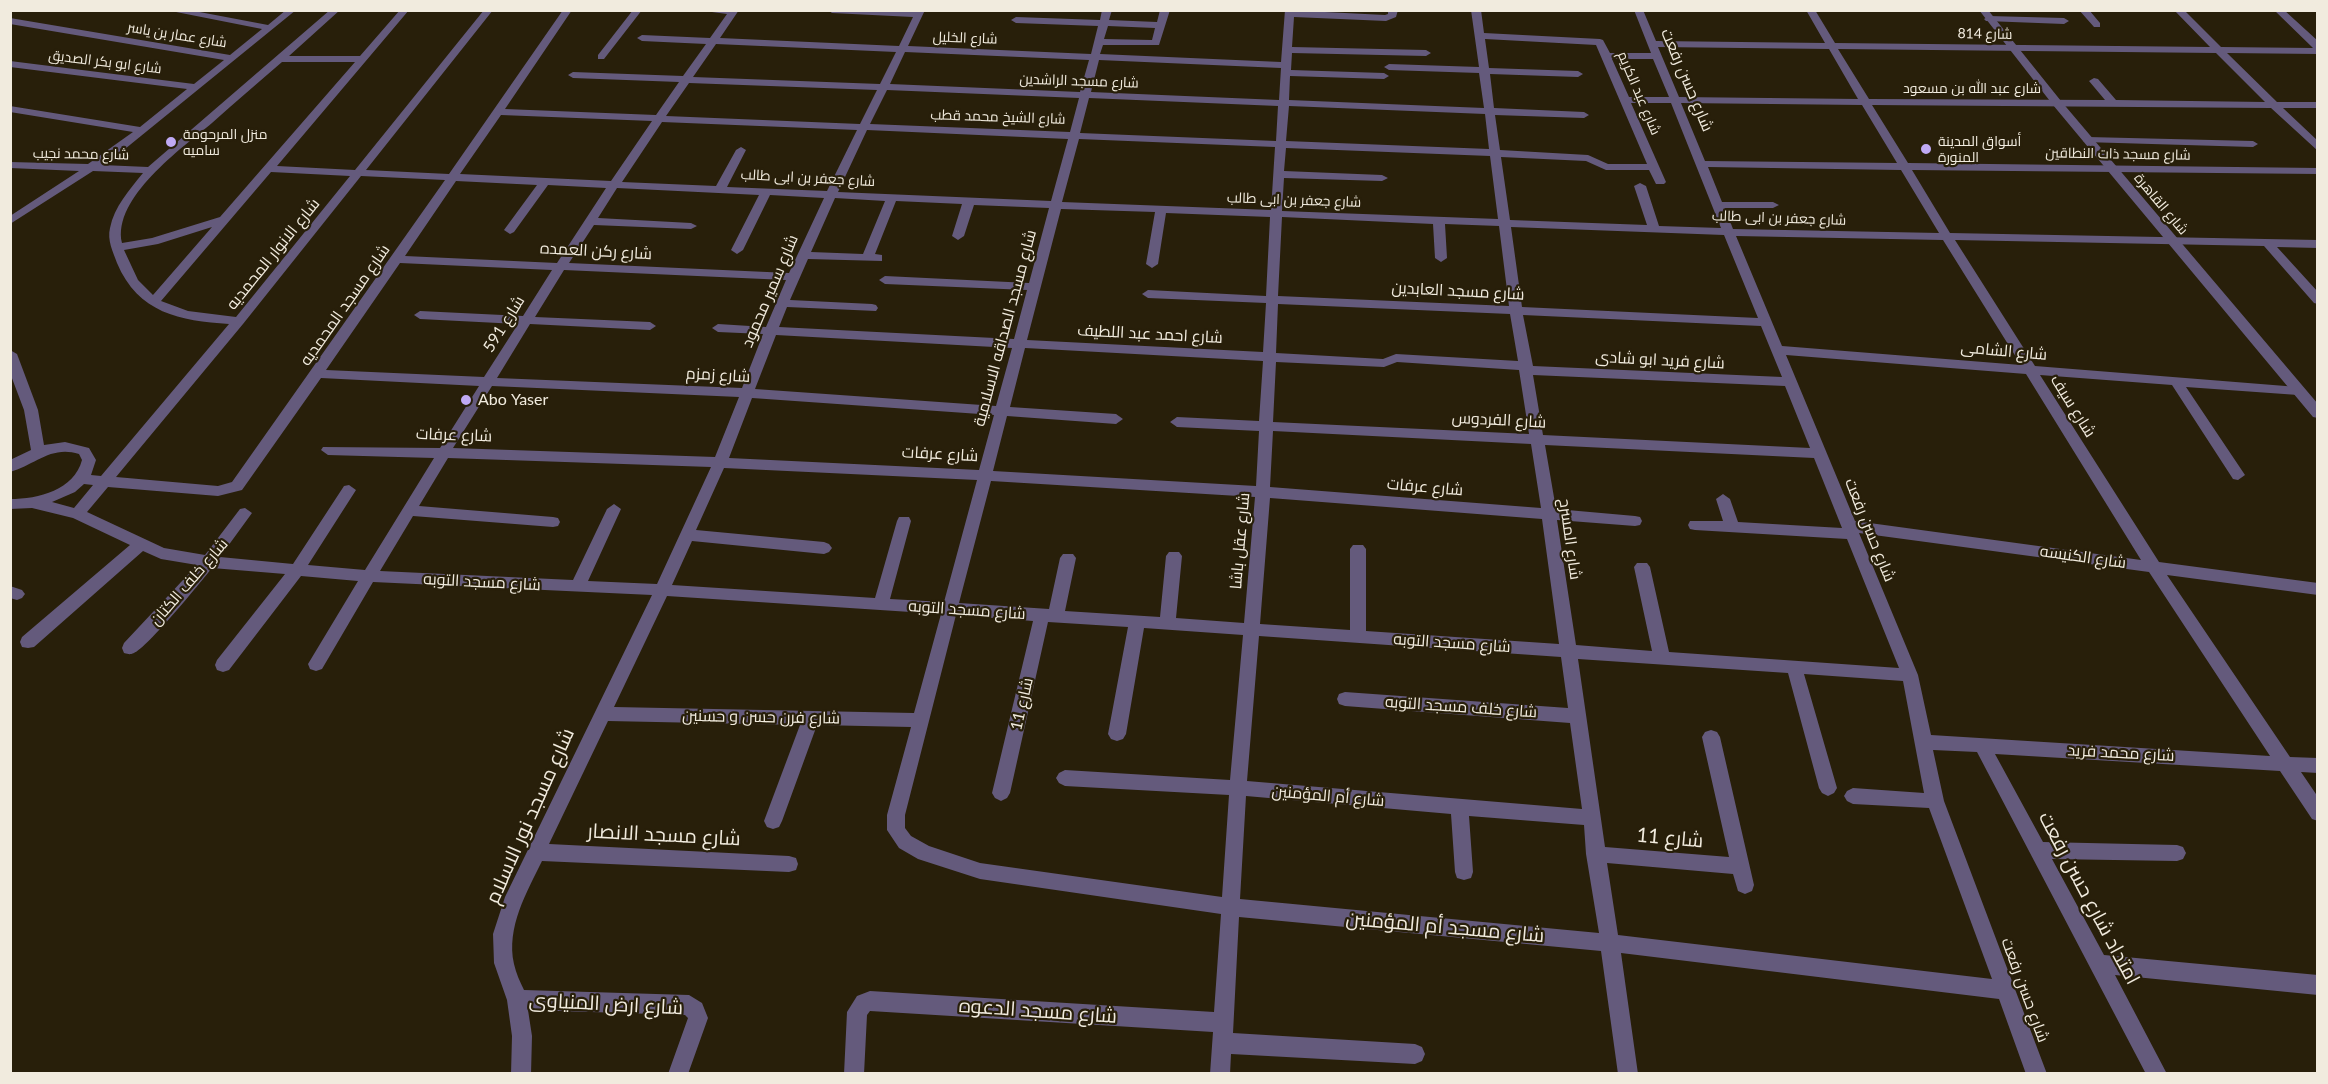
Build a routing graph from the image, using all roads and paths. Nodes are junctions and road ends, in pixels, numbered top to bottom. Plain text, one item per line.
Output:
1 (170, 10) edge
2 (292, 10) edge
3 (336, 10) edge
4 (405, 10) edge
5 (489, 10) edge
6 (568, 10) edge
7 (638, 10) edge
8 (701, 10) edge
9 (832, 10) edge
10 (1165, 10) edge
11 (1393, 10) edge
12 (1476, 10) edge
13 (1638, 10) edge
14 (1810, 10) edge
15 (2083, 10) edge
16 (2178, 10) edge
17 (2278, 10) edge
18 (734, 11) edge
19 (1290, 12) edge
20 (920, 13) edge
21 (1986, 15) edge
22 (1105, 17) edge
23 (1016, 20) dead end
24 (10, 21) edge
25 (2064, 21) dead end
26 (1162, 25) junction
27 (2097, 25) dead end
28 (270, 28) junction
29 (1480, 36) junction
30 (642, 38) dead end
31 (713, 41) junction
32 (1099, 42) junction
33 (1830, 46) junction
34 (2318, 47) edge
35 (2012, 48) junction
36 (902, 49) junction
37 (1655, 50) junction
38 (2218, 50) junction
39 (2318, 51) edge
40 (1426, 53) dead end
41 (1607, 56) junction
42 (601, 57) dead end
43 (1095, 57) junction
44 (232, 58) junction
45 (278, 59) junction
46 (363, 59) junction
47 (1286, 63) junction
48 (10, 64) edge
49 (1485, 70) junction
50 (1578, 74) dead end
51 (573, 75) dead end
52 (686, 80) junction
53 (2094, 81) dead end
54 (195, 87) junction
55 (884, 87) junction
56 (1085, 95) junction
57 (1626, 100) junction
58 (1676, 100) junction
59 (1864, 102) junction
60 (1284, 103) junction
61 (2057, 103) junction
62 (2114, 104) junction
63 (2273, 105) junction
64 (2318, 105) edge
65 (10, 109) edge
66 (499, 111) junction
67 (1491, 111) junction
68 (1584, 115) dead end
69 (659, 118) junction
70 (864, 126) junction
71 (141, 130) junction
72 (1074, 135) junction
73 (2088, 140) junction
74 (1281, 144) junction
75 (2253, 144) dead end
76 (2318, 148) edge
77 (741, 150) dead end
78 (1496, 153) junction
79 (1703, 164) junction
80 (10, 165) edge
81 (1654, 167) junction
82 (1904, 167) junction
83 (91, 169) junction
84 (270, 169) junction
85 (2112, 169) junction
86 (151, 170) junction
87 (2318, 171) edge
88 (360, 174) junction
89 (1279, 174) junction
90 (453, 177) junction
91 (1382, 178) dead end
92 (545, 182) junction
93 (1660, 182) dead end
94 (614, 184) junction
95 (1640, 186) dead end
96 (720, 189) junction
97 (767, 191) junction
98 (831, 194) junction
99 (892, 197) junction
100 (969, 201) junction
101 (1719, 204) junction
102 (1056, 205) junction
103 (1773, 205) dead end
104 (1161, 209) junction
105 (1276, 214) junction
106 (225, 220) junction
107 (10, 221) edge
108 (590, 221) junction
109 (1439, 221) junction
110 (1504, 223) junction
111 (691, 226) dead end
112 (1654, 229) junction
113 (510, 230) dead end
114 (1730, 232) junction
115 (958, 236) dead end
116 (1947, 237) junction
117 (2174, 243) junction
118 (2268, 244) junction
119 (2318, 244) edge
120 (117, 248) junction
121 (737, 250) dead end
122 (803, 255) junction
123 (397, 258) junction
124 (1441, 258) dead end
125 (1152, 264) dead end
126 (560, 266) junction
127 (794, 277) junction
128 (885, 280) dead end
129 (1035, 287) junction
130 (1148, 294) dead end
131 (1272, 299) junction
132 (2318, 300) edge
133 (153, 303) junction
134 (782, 303) junction
135 (872, 308) dead end
136 (1516, 310) junction
137 (420, 315) dead end
138 (526, 320) junction
139 (239, 321) junction
140 (1767, 322) junction
141 (650, 326) dead end
142 (718, 328) dead end
143 (770, 330) junction
144 (1020, 344) junction
145 (1778, 350) junction
146 (10, 354) edge
147 (1270, 357) junction
148 (1527, 368) junction
149 (2032, 370) junction
150 (318, 374) junction
151 (14, 375) edge
152 (488, 380) junction
153 (2176, 381) junction
154 (1790, 382) junction
155 (747, 393) junction
156 (2307, 397) edge
157 (1003, 410) junction
158 (2318, 414) edge
159 (1116, 419) dead end
160 (1177, 422) dead end
161 (1267, 426) junction
162 (1538, 440) junction
163 (328, 450) dead end
164 (38, 452) junction
165 (443, 452) junction
166 (1819, 453) junction
167 (720, 462) junction
168 (10, 467) edge
169 (986, 475) junction
170 (2238, 475) dead end
171 (80, 479) junction
172 (106, 481) junction
173 (349, 490) dead end
174 (1263, 492) junction
175 (1723, 499) dead end
176 (34, 503) junction
177 (10, 504) edge
178 (614, 509) dead end
179 (408, 510) junction
180 (245, 513) dead end
181 (77, 514) junction
182 (1549, 514) junction
183 (904, 521) dead end
184 (1635, 521) dead end
185 (553, 522) dead end
186 (1695, 525) dead end
187 (1732, 527) junction
188 (1850, 530) junction
189 (687, 535) junction
190 (140, 545) junction
191 (824, 548) dead end
192 (1358, 549) dead end
193 (1174, 556) dead end
194 (1068, 558) dead end
195 (210, 562) junction
196 (1642, 567) dead end
197 (2154, 567) junction
198 (297, 570) junction
199 (368, 576) junction
200 (578, 586) junction
201 (2318, 589) edge
202 (662, 590) junction
203 (881, 604) junction
204 (950, 608) junction
205 (1048, 615) junction
206 (1137, 622) junction
207 (1167, 624) junction
208 (1251, 629) junction
209 (1358, 637) junction
210 (28, 642) dead end
211 (130, 648) dead end
212 (1568, 652) junction
213 (1662, 658) junction
214 (316, 664) dead end
215 (223, 666) dead end
216 (1794, 667) junction
217 (1911, 675) junction
218 (1345, 699) dead end
219 (602, 714) junction
220 (1577, 716) junction
221 (810, 718) junction
222 (921, 720) junction
223 (1117, 734) dead end
224 (1711, 737) dead end
225 (1925, 742) junction
226 (1982, 745) junction
227 (2285, 763) junction
228 (2318, 766) edge
229 (1065, 778) dead end
230 (1238, 788) junction
231 (1828, 788) dead end
232 (1002, 793) dead end
233 (1853, 796) dead end
234 (1935, 801) junction
235 (1460, 807) junction
236 (2318, 813) edge
237 (1590, 818) junction
238 (773, 821) dead end
239 (896, 830) joint
240 (2038, 850) junction
241 (537, 852) junction
242 (2177, 853) dead end
243 (1595, 854) junction
244 (789, 864) dead end
245 (1741, 866) junction
246 (1464, 872) dead end
247 (1745, 885) dead end
248 (1232, 907) junction
249 (1610, 943) junction
250 (2099, 964) junction
251 (2318, 985) edge
252 (2006, 990) junction
253 (516, 1000) junction
254 (1223, 1033) junction
255 (1415, 1054) dead end
256 (521, 1074) edge
257 (678, 1074) edge
258 (854, 1074) edge
259 (1220, 1074) edge
260 (1628, 1074) edge
261 (2037, 1074) edge
262 (2157, 1074) edge

1 - 28 street
2 - 28 street
3 - 45 street
4 - 46 street
5 - 88 street, شارع الانوار المحمديه
6 - 66 street, شارع مسجد المحمديه
7 - 42 street
8 - 18 street
9 - 20 street
10 - 26 street
11 - 19 street
12 - 29 street, شارع المسرح
13 - 37 street, شارع حسن رفعت
14 - 33 street, شارع سيف
15 - 27 street
16 - 38 street
17 - 34 street
18 - 31 street, شارع 591
19 - 47 street, شارع عقل باشا
20 - 36 street, شارع سمير محمود
21 - 25 street
21 - 35 street, شارع القاهرة
22 - 23 street
22 - 26 street
22 - 32 street, شارع مسجد الصداقه الاسلامية
24 - 44 street, شارع عمار بن ياسر
26 - 32 street
28 - 44 street
29 - 41 street, شارع عبد الكريم
29 - 49 street, شارع المسرح
30 - 31 street, شارع الخليل
31 - 36 street, شارع الخليل
31 - 52 street, شارع 591
32 - 43 street, شارع مسجد الصداقه الاسلامية
33 - 35 street, شارع 814
33 - 37 street, شارع 814
33 - 59 street, شارع سيف
35 - 38 street, شارع 814
35 - 61 street, شارع القاهرة
36 - 43 street, شارع الخليل
36 - 55 street, شارع سمير محمود
37 - 41 street, شارع 814
37 - 58 street, شارع حسن رفعت
38 - 39 street, شارع 814
38 - 63 street
40 - 47 street
41 - 57 street, شارع عبد الكريم
43 - 47 street, شارع الخليل
43 - 56 street, شارع مسجد الصداقه الاسلامية
44 - 54 street
45 - 46 street
45 - 86 street
46 - 84 street
47 - 49 street
47 - 60 street, شارع عقل باشا
48 - 54 street, شارع ابو بكر الصديق
49 - 50 street
49 - 67 street, شارع المسرح
51 - 52 street, شارع مسجد الراشدين
52 - 55 street, شارع مسجد الراشدين
52 - 69 street, شارع 591
53 - 62 street
54 - 71 street
55 - 56 street, شارع مسجد الراشدين
55 - 70 street, شارع سمير محمود
56 - 60 street, شارع مسجد الراشدين
56 - 72 street, شارع مسجد الصداقه الاسلامية
57 - 58 street, شارع عبد الله بن مسعود
57 - 81 street, شارع عبد الكريم
58 - 59 street, شارع عبد الله بن مسعود
58 - 79 street, شارع حسن رفعت
59 - 61 street, شارع عبد الله بن مسعود
59 - 82 street, شارع سيف
60 - 67 street, شارع مسجد الراشدين
60 - 74 street, شارع عقل باشا
61 - 62 street, شارع عبد الله بن مسعود
61 - 73 street, شارع القاهرة
62 - 63 street, شارع عبد الله بن مسعود
63 - 64 street, شارع عبد الله بن مسعود
63 - 76 street
65 - 71 street
66 - 69 street, شارع الشيخ محمد قطب
66 - 90 street, شارع مسجد المحمديه
67 - 68 street, شارع مسجد الراشدين
67 - 78 street, شارع المسرح
69 - 70 street, شارع الشيخ محمد قطب
69 - 94 street, شارع 591
70 - 72 street, شارع الشيخ محمد قطب
70 - 98 street, شارع سمير محمود
71 - 83 street
72 - 74 street, شارع الشيخ محمد قطب
72 - 102 street, شارع مسجد الصداقه الاسلامية
73 - 75 street
73 - 85 street, شارع القاهرة
74 - 78 street, شارع الشيخ محمد قطب
74 - 89 street, شارع عقل باشا
77 - 96 street
78 - 81 street
78 - 110 street, شارع المسرح
79 - 82 street, شارع مسجد ذات النطاقين
79 - 101 street, شارع حسن رفعت
80 - 83 street, شارع محمد نجيب
81 - 93 street, شارع عبد الكريم
82 - 85 street, شارع مسجد ذات النطاقين
82 - 116 street, شارع سيف
83 - 86 street, شارع محمد نجيب
83 - 107 street
84 - 88 street, شارع جعفر بن ابى طالب
84 - 106 street
85 - 87 street, شارع مسجد ذات النطاقين
85 - 117 street, شارع القاهرة
86 - 120 street
88 - 90 street, شارع جعفر بن ابى طالب
88 - 139 street, شارع الانوار المحمديه
89 - 91 street
89 - 105 street, شارع عقل باشا
90 - 92 street, شارع جعفر بن ابى طالب
90 - 123 street, شارع مسجد المحمديه
92 - 94 street, شارع جعفر بن ابى طالب
92 - 113 street
94 - 96 street, شارع جعفر بن ابى طالب
94 - 108 street, شارع 591
95 - 112 street
96 - 97 street, شارع جعفر بن ابى طالب
97 - 98 street, شارع جعفر بن ابى طالب
97 - 121 street
98 - 99 street, شارع جعفر بن ابى طالب
98 - 122 street, شارع سمير محمود
99 - 100 street, شارع جعفر بن ابى طالب
99 - 122 street
100 - 102 street, شارع جعفر بن ابى طالب
100 - 115 street
101 - 103 street
101 - 114 street, شارع حسن رفعت
102 - 104 street, شارع جعفر بن ابى طالب
102 - 129 street, شارع مسجد الصداقه الاسلامية
104 - 105 street, شارع جعفر بن ابى طالب
104 - 125 street
105 - 109 street, شارع جعفر بن ابى طالب
105 - 131 street, شارع عقل باشا
106 - 120 street
106 - 133 street
108 - 111 street
108 - 126 street, شارع 591
109 - 110 street, شارع جعفر بن ابى طالب
109 - 124 street
110 - 112 street, شارع جعفر بن ابى طالب
110 - 136 street, شارع المسرح
112 - 114 street, شارع جعفر بن ابى طالب
114 - 116 street, شارع جعفر بن ابى طالب
114 - 140 street, شارع حسن رفعت
116 - 117 street, شارع جعفر بن ابى طالب
116 - 149 street, شارع سيف
117 - 118 street, شارع جعفر بن ابى طالب
117 - 156 street, شارع القاهرة
118 - 119 street, شارع جعفر بن ابى طالب
118 - 132 street
120 - 133 street
122 - 127 street, شارع سمير محمود
123 - 126 street, شارع ركن العمده
123 - 150 street, شارع مسجد المحمديه
126 - 127 street, شارع ركن العمده
126 - 138 street, شارع 591
127 - 134 street, شارع سمير محمود
128 - 129 street
129 - 144 street, شارع مسجد الصداقه الاسلامية
130 - 131 street, شارع مسجد العابدين
131 - 136 street, شارع مسجد العابدين
131 - 147 street, شارع عقل باشا
133 - 139 street
134 - 135 street
134 - 143 street, شارع سمير محمود
136 - 140 street, شارع مسجد العابدين
136 - 148 street, شارع المسرح
137 - 138 street
138 - 141 street
138 - 152 street, شارع 591
139 - 172 street, شارع الانوار المحمديه
140 - 145 street, شارع حسن رفعت
142 - 143 street, شارع احمد عبد اللطيف
143 - 144 street, شارع احمد عبد اللطيف
143 - 155 street, شارع سمير محمود
144 - 147 street, شارع احمد عبد اللطيف
144 - 157 street, شارع مسجد الصداقه الاسلامية
145 - 149 street, شارع الشامى
145 - 154 street, شارع حسن رفعت
146 - 151 street
147 - 148 street, شارع احمد عبد اللطيف
147 - 161 street, شارع عقل باشا
148 - 154 street, شارع فريد ابو شادى
148 - 162 street, شارع المسرح
149 - 153 street, شارع الشامى
149 - 197 street, شارع سيف
150 - 152 street, شارع زمزم
150 - 172 street, شارع مسجد المحمديه
151 - 164 street
152 - 155 street, شارع زمزم
152 - 165 street, شارع 591
153 - 156 street, شارع الشامى
153 - 170 street
154 - 166 street, شارع حسن رفعت
155 - 157 street, شارع زمزم
155 - 167 street, شارع سمير محمود
156 - 158 street, شارع القاهرة
157 - 159 street, شارع زمزم
157 - 169 street, شارع مسجد الصداقه الاسلامية
160 - 161 street, شارع الفردوس
161 - 162 street, شارع الفردوس
161 - 174 street, شارع عقل باشا
162 - 166 street, شارع الفردوس
162 - 182 street, شارع المسرح
163 - 165 street, شارع عرفات
164 - 168 street
164 - 171 street
165 - 167 street, شارع عرفات
165 - 179 street, شارع 591
166 - 188 street, شارع حسن رفعت
167 - 169 street, شارع عرفات
167 - 189 street, شارع سمير محمود
169 - 174 street, شارع عرفات
169 - 204 street, شارع مسجد الصداقه الاسلامية
171 - 172 street, شارع مسجد المحمديه
171 - 176 street
172 - 181 street, شارع الانوار المحمديه
173 - 198 street
174 - 182 street, شارع عرفات
174 - 208 street, شارع عقل باشا
175 - 187 street
176 - 177 street
176 - 181 street, شارع مسجد التوبه
178 - 200 street
179 - 185 street
179 - 199 street, شارع 591
180 - 195 street, شارع خلف الكتان
181 - 190 street, شارع مسجد التوبه
182 - 184 street, شارع عرفات
182 - 212 street, شارع المسرح
183 - 203 street
186 - 187 street, شارع الكنيسه
187 - 188 street, شارع الكنيسه
188 - 197 street, شارع الكنيسه
188 - 217 street, شارع حسن رفعت
189 - 191 street
189 - 202 street, شارع سمير محمود
190 - 195 street, شارع مسجد التوبه
190 - 210 street
192 - 209 street
193 - 207 street
194 - 205 street, شارع 11
195 - 198 street, شارع مسجد التوبه
195 - 211 street, شارع خلف الكتان
196 - 213 street
197 - 201 street, شارع الكنيسه
197 - 227 street, شارع سيف
198 - 199 street, شارع مسجد التوبه
198 - 215 street
199 - 200 street, شارع مسجد التوبه
199 - 214 street, شارع 591
200 - 202 street, شارع مسجد التوبه
202 - 203 street, شارع مسجد التوبه
202 - 219 street, شارع مسجد نور الاسلام
203 - 204 street, شارع مسجد التوبه
204 - 205 street, شارع مسجد التوبه
204 - 222 street, شارع مسجد الصداقه الاسلامية
205 - 206 street, شارع مسجد التوبه
205 - 232 street, شارع 11
206 - 207 street, شارع مسجد التوبه
206 - 223 street
207 - 208 street, شارع مسجد التوبه
208 - 209 street, شارع مسجد التوبه
208 - 230 street, شارع عقل باشا
209 - 212 street, شارع مسجد التوبه
212 - 213 street, شارع مسجد التوبه
212 - 220 street, شارع المسرح
213 - 216 street, شارع مسجد التوبه
216 - 217 street, شارع مسجد التوبه
216 - 231 street
217 - 225 street, شارع حسن رفعت
218 - 220 street, شارع خلف مسجد التوبه
219 - 221 street, شارع فرن حسن و حسنين
219 - 241 street, شارع مسجد نور الاسلام
220 - 237 street, شارع المسرح
221 - 222 street, شارع فرن حسن و حسنين
221 - 238 street
222 - 239 street, شارع مسجد الصداقه الاسلامية
224 - 245 street
225 - 226 street, شارع محمد فريد
225 - 234 street, شارع حسن رفعت
226 - 227 street, شارع محمد فريد
226 - 240 street, امتداد شارع حسن رفعت
227 - 228 street, شارع محمد فريد
227 - 236 street, شارع سيف
229 - 230 street, شارع أم المؤمنين
230 - 235 street, شارع أم المؤمنين
230 - 248 street, شارع عقل باشا
233 - 234 street
234 - 252 street, شارع حسن رفعت
235 - 237 street, شارع أم المؤمنين
235 - 246 street
237 - 243 street, شارع المسرح
239 - 248 street, شارع مسجد أم المؤمنين
240 - 242 street
240 - 250 street, امتداد شارع حسن رفعت
241 - 244 street, شارع مسجد الانصار
241 - 253 street, شارع مسجد نور الاسلام
243 - 245 street, شارع 11
243 - 249 street, شارع المسرح
245 - 247 street
248 - 249 street, شارع مسجد أم المؤمنين
248 - 254 street, شارع عقل باشا
249 - 252 street, شارع مسجد أم المؤمنين
249 - 260 street, شارع المسرح
250 - 251 street
250 - 262 street, امتداد شارع حسن رفعت
252 - 261 street, شارع حسن رفعت
253 - 256 street, شارع مسجد نور الاسلام
253 - 257 street, شارع ارض المنياوى
254 - 255 street, شارع مسجد الدعوه
254 - 258 street, شارع مسجد الدعوه
254 - 259 street, شارع عقل باشا

